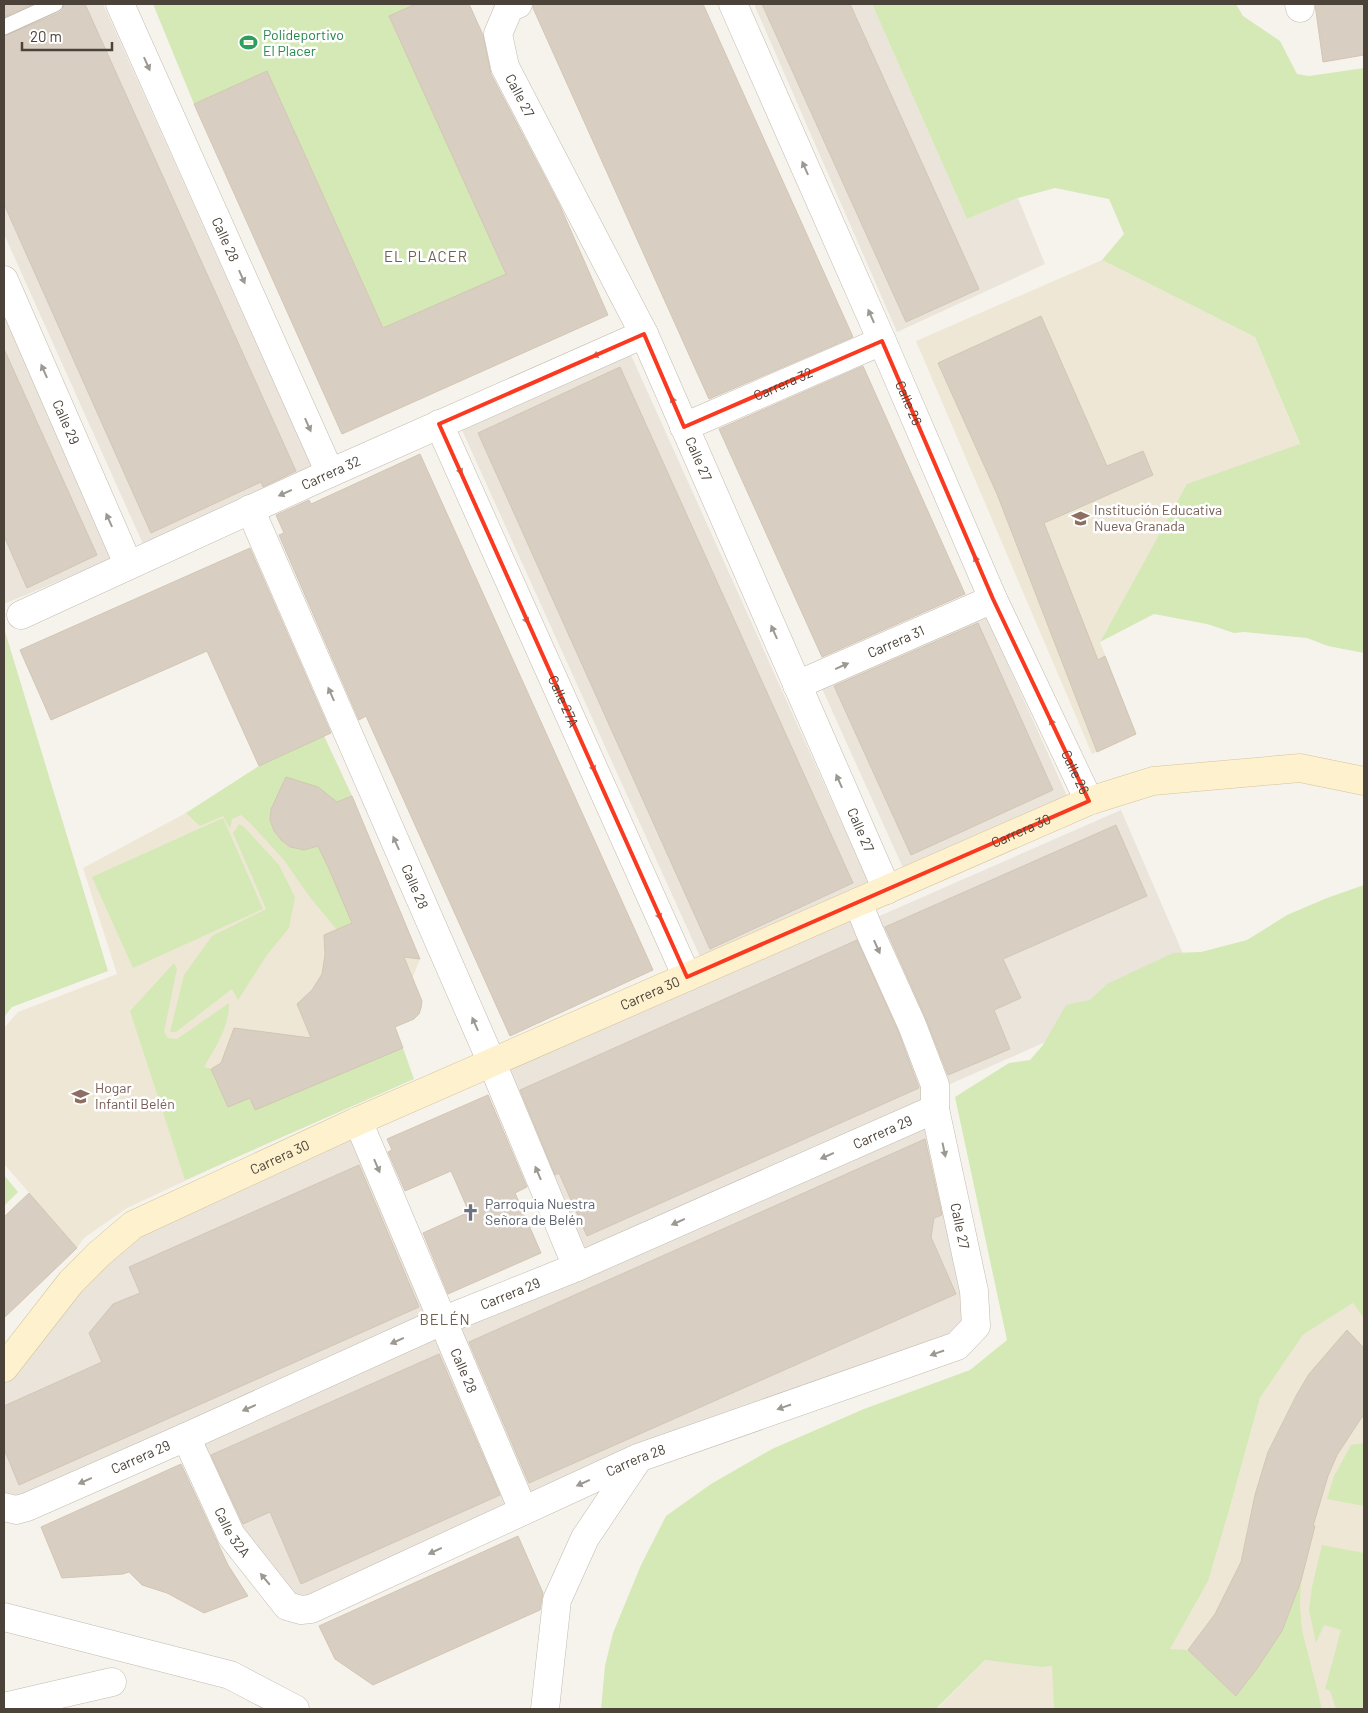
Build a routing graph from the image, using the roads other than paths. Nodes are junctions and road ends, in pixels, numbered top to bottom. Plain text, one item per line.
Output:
1 (55, 4) edge
2 (120, 4) edge
3 (518, 4) edge
4 (733, 4) edge
5 (4, 27) edge
6 (4, 280) edge
7 (644, 334) junction
8 (882, 341) junction
9 (439, 424) junction
10 (684, 427) junction
11 (330, 473) junction
12 (250, 509) junction
13 (128, 564) junction
14 (992, 599) junction
15 (21, 615) dead end
16 (798, 686) junction
17 (1364, 781) edge
18 (1089, 801) junction
19 (887, 890) junction
20 (858, 902) junction
21 (687, 977) junction
22 (492, 1063) junction
23 (935, 1108) junction
24 (358, 1121) junction
25 (577, 1267) junction
26 (442, 1321) junction
27 (976, 1326) joint
28 (4, 1368) edge
29 (186, 1437) junction
30 (638, 1458) junction
31 (4, 1507) edge
32 (523, 1510) junction
33 (301, 1610) joint
34 (4, 1617) edge
35 (112, 1682) dead end
36 (4, 1707) edge
37 (294, 1709) edge
38 (545, 1709) edge

1 - 5 lane
2 -> 11 street, Calle 28
3 - 7 street, Calle 27
8 -> 4 street, Calle 26
13 -> 6 street, Calle 29
7 -> 9 street, Carrera 32
10 -> 7 street, Calle 27
8 - 10 street, Carrera 32
14 -> 8 street, Calle 26
9 - 11 street, Carrera 32
9 -> 21 street, Calle 27A
16 -> 10 street, Calle 27
11 -> 12 street, Carrera 32
12 - 13 street, Carrera 32
22 -> 12 street, Calle 28
13 - 15 street, Carrera 32
16 -> 14 street, Carrera 31
18 -> 14 street, Calle 26
19 -> 16 street, Calle 27
17 - 18 street, Carrera 30
18 - 19 street, Carrera 30
19 - 20 street, Carrera 30
20 - 21 street, Carrera 30
20 -> 23 street, Calle 27
21 - 22 street, Carrera 30
22 - 24 street, Carrera 30
25 -> 22 street, Calle 28
23 -> 25 street, Carrera 29
23 -> 27 street, Calle 27
24 -> 26 street, Calle 28
24 - 28 street, Carrera 30
25 - 26 street, Carrera 29
26 -> 29 street, Carrera 29
26 - 32 street, Calle 28
27 -> 30 street, Carrera 28
29 -> 31 street, Carrera 29
33 -> 29 street, Calle 32A
30 -> 32 street, Carrera 28
30 - 38 street
32 -> 33 street, Carrera 28
34 - 37 street
35 - 36 street

